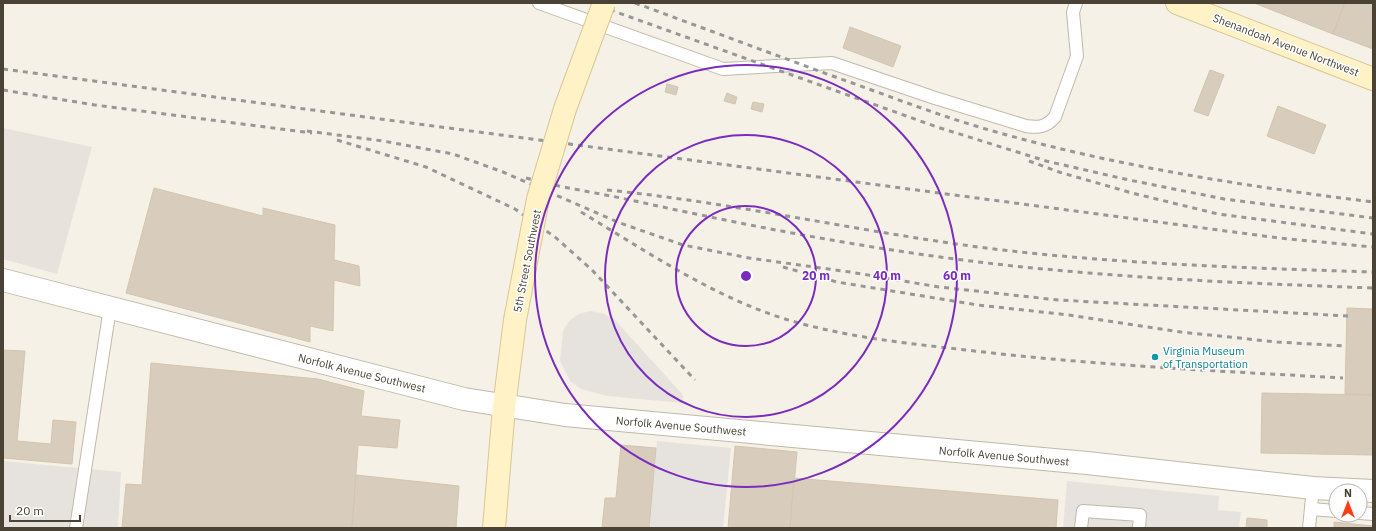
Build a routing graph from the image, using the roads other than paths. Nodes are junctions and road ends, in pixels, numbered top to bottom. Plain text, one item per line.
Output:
1 (539, 3) edge
2 (604, 3) edge
3 (1076, 3) edge
4 (1177, 3) edge
5 (1373, 79) edge
6 (3, 280) edge
7 (110, 308) junction
8 (504, 407) junction
9 (1312, 488) junction
10 (1373, 491) edge
11 (1311, 509) junction
12 (1328, 510) edge
13 (76, 528) edge
14 (494, 528) edge
15 (1081, 528) edge
16 (1139, 528) edge
17 (1309, 528) edge

1 - 3 lane
2 - 8 street, 5th Street Southwest, bridge
4 - 5 street, Shenandoah Avenue Northwest
6 - 7 street, Norfolk Avenue Southwest
7 - 8 street, Norfolk Avenue Southwest
7 - 13 lane
8 - 9 street, Norfolk Avenue Southwest
8 - 14 street, 5th Street Southwest
9 - 10 street, Norfolk Avenue Southwest
9 - 11 lane
11 - 12 lane
11 - 17 lane
15 - 16 lane

